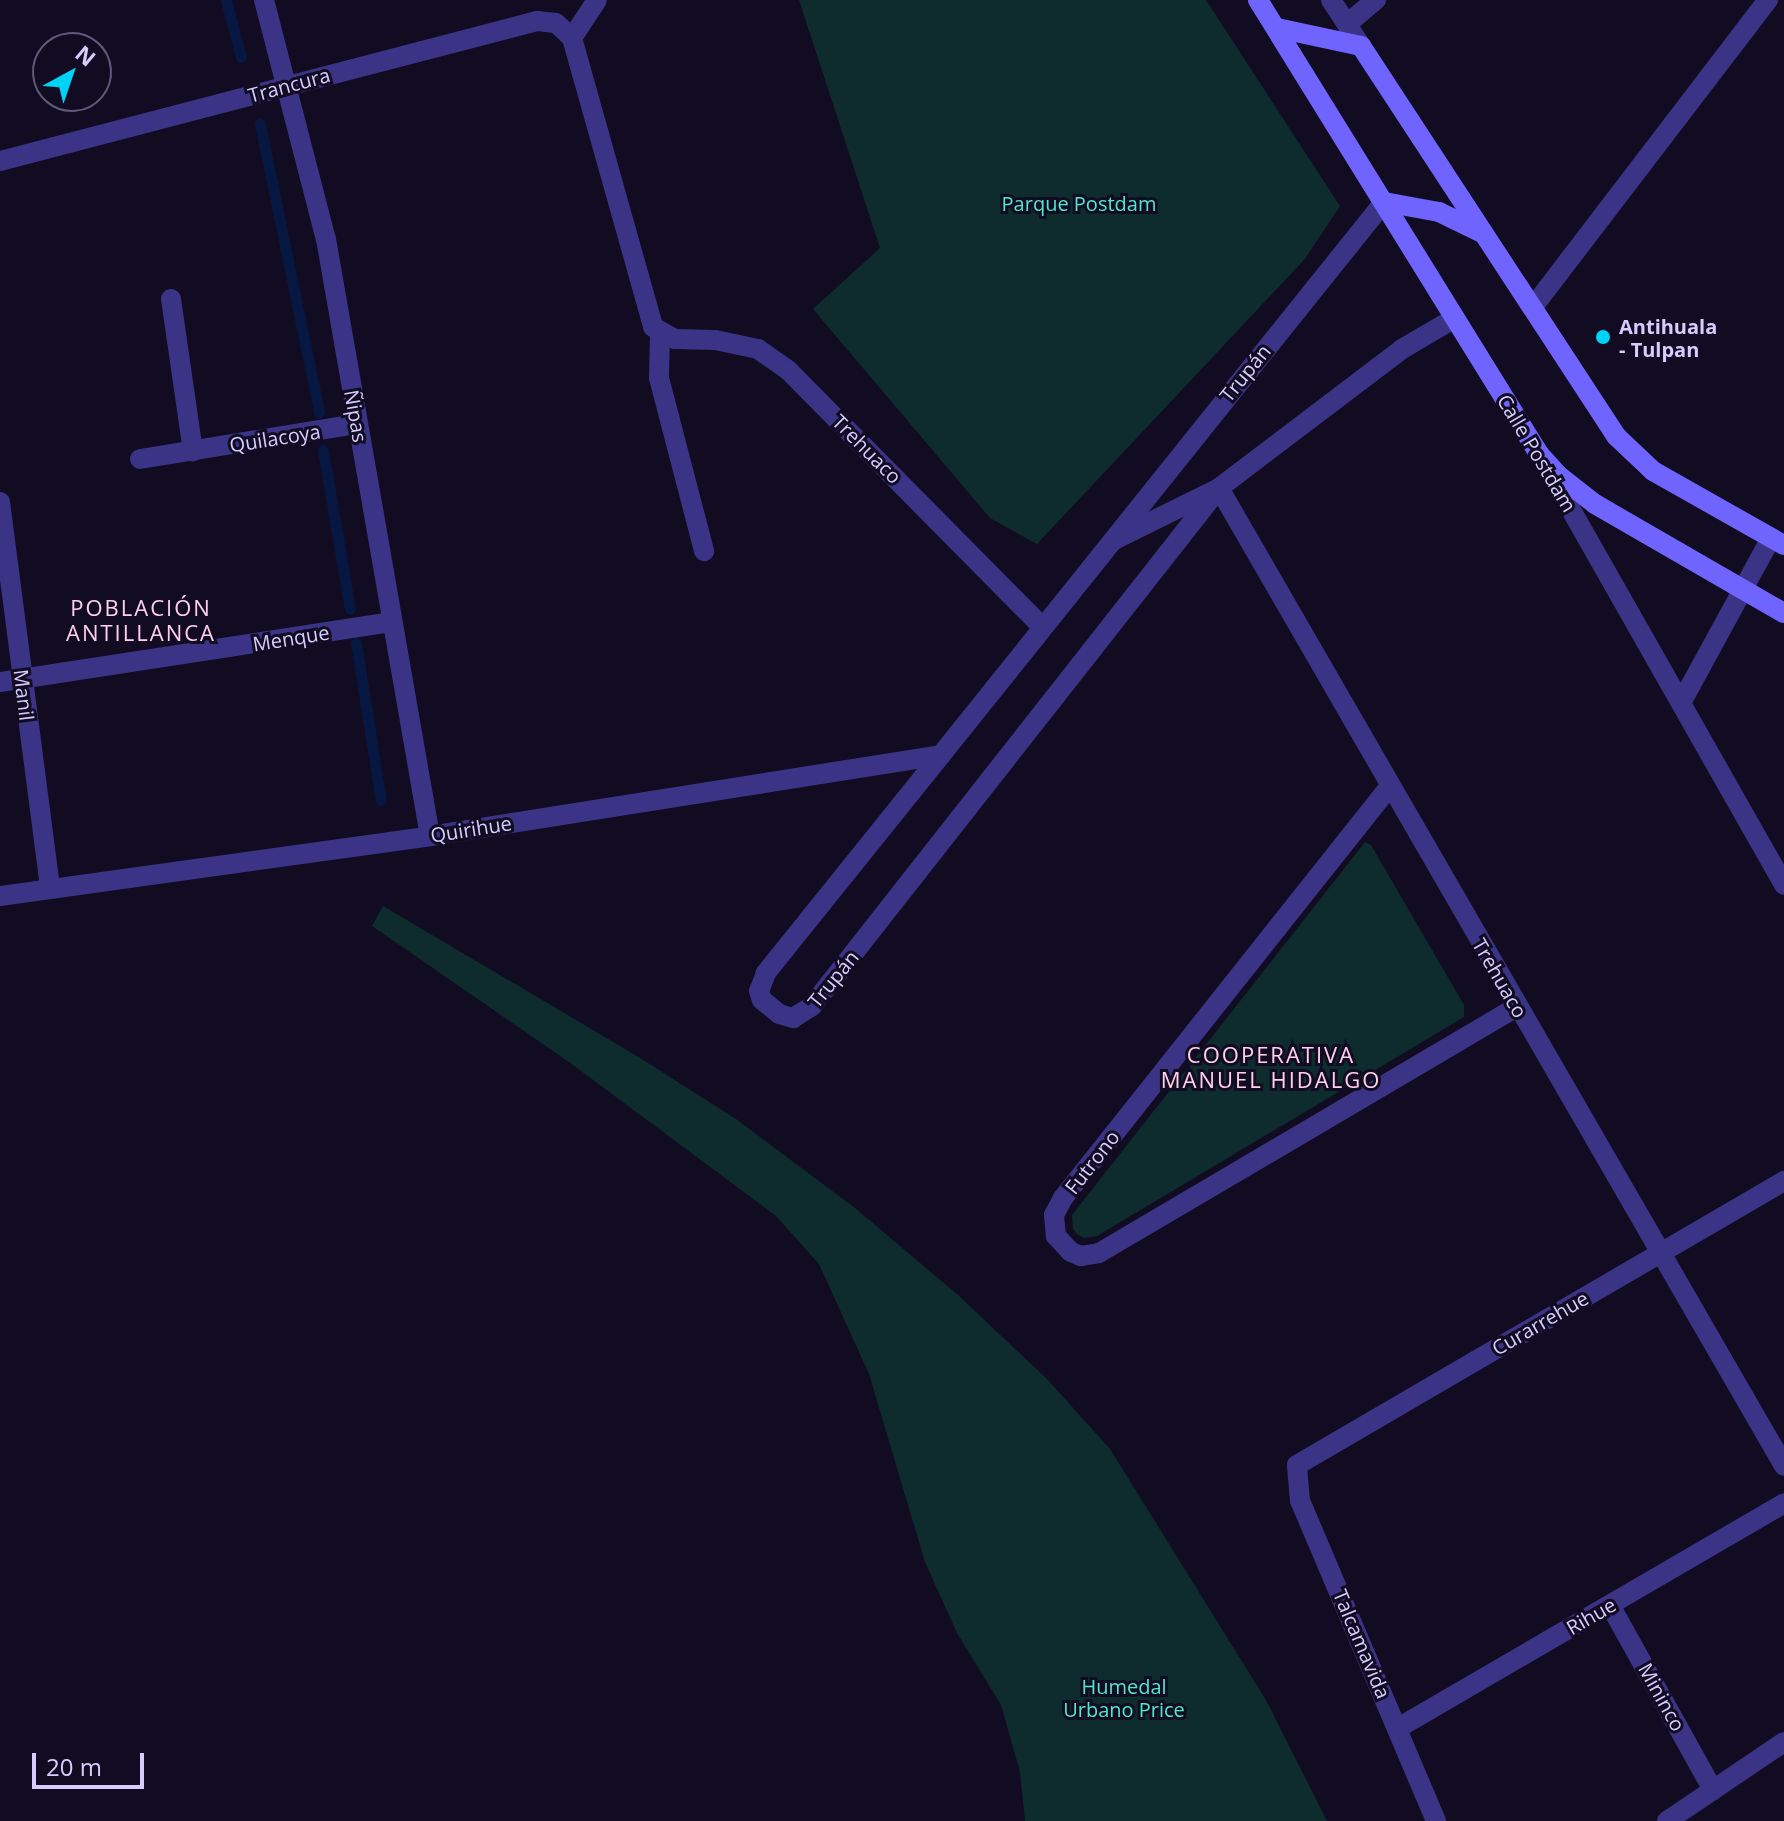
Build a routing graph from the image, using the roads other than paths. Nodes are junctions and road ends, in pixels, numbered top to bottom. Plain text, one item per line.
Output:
1 (264, 0) edge
2 (597, 0) edge
3 (1258, 0) edge
4 (1331, 0) edge
5 (1376, 0) edge
6 (1768, 0) edge
7 (1347, 24) junction
8 (1277, 28) junction
9 (572, 38) junction
10 (1361, 46) junction
11 (287, 86) junction
12 (0, 161) edge
13 (1384, 202) junction
14 (1486, 235) junction
15 (171, 299) dead end
16 (1533, 307) junction
17 (1455, 318) junction
18 (660, 333) junction
19 (357, 424) junction
20 (193, 451) junction
21 (1539, 454) junction
22 (140, 459) dead end
23 (1219, 488) junction
24 (0, 502) edge
25 (1778, 542) edge
26 (1107, 544) junction
27 (704, 551) dead end
28 (1743, 590) junction
29 (1784, 613) edge
30 (392, 622) junction
31 (1042, 627) junction
32 (22, 678) junction
33 (0, 682) edge
34 (1681, 703) junction
35 (941, 755) junction
36 (1390, 786) junction
37 (430, 836) junction
38 (1784, 885) edge
39 (50, 888) junction
40 (0, 896) edge
41 (1516, 1007) junction
42 (1784, 1181) edge
43 (1660, 1253) junction
44 (1297, 1465) joint
45 (1784, 1466) edge
46 (1784, 1503) edge
47 (1610, 1605) junction
48 (1398, 1728) junction
49 (1784, 1742) edge
50 (1713, 1790) junction
51 (1436, 1821) edge
52 (1667, 1821) edge

1 - 11 street, Ñipas
2 - 9 street
3 - 8 main road, Calle Postdam
4 - 7 street
5 - 7 street
6 - 16 street
7 - 10 street
8 - 10 main road
8 - 13 main road, Calle Postdam
9 - 11 street, Trancura
9 - 18 street
10 - 14 main road
11 - 12 street, Trancura
11 - 19 street, Ñipas
13 - 14 main road
13 - 17 main road, Calle Postdam
13 - 26 street, Trupán
14 - 16 main road
15 - 20 street
16 - 25 main road
17 - 21 main road, Calle Postdam
17 - 23 street, Trupán
18 - 27 street
18 - 31 street, Trehuaco
19 - 20 street, Quilacoya
19 - 30 street, Ñipas
20 - 22 street, Quilacoya
21 - 28 main road
21 - 34 street, Calle Postdam
23 - 26 street, Trupán
23 - 35 street, Trupán
23 - 36 street, Trehuaco
24 - 32 street, Manil
25 - 28 street
26 - 31 street, Trupán
28 - 29 main road
28 - 34 street
30 - 32 street, Menque
30 - 37 street, Ñipas
31 - 35 street, Trupán
32 - 33 street, Menque
32 - 39 street, Manil
34 - 38 street, Calle Postdam
35 - 37 street, Quirihue
36 - 41 street, Trehuaco
36 - 41 street, Futrono
37 - 39 street, Quirihue
39 - 40 street, Quirihue
41 - 43 street, Trehuaco
42 - 43 street, Curarrehue
43 - 44 street, Curarrehue
43 - 45 street, Trehuaco
44 - 48 street, Talcamavida
46 - 47 street, Rihue
47 - 48 street, Rihue
47 - 50 street, Mininco
48 - 51 street, Talcamavida
49 - 50 street
50 - 52 street

